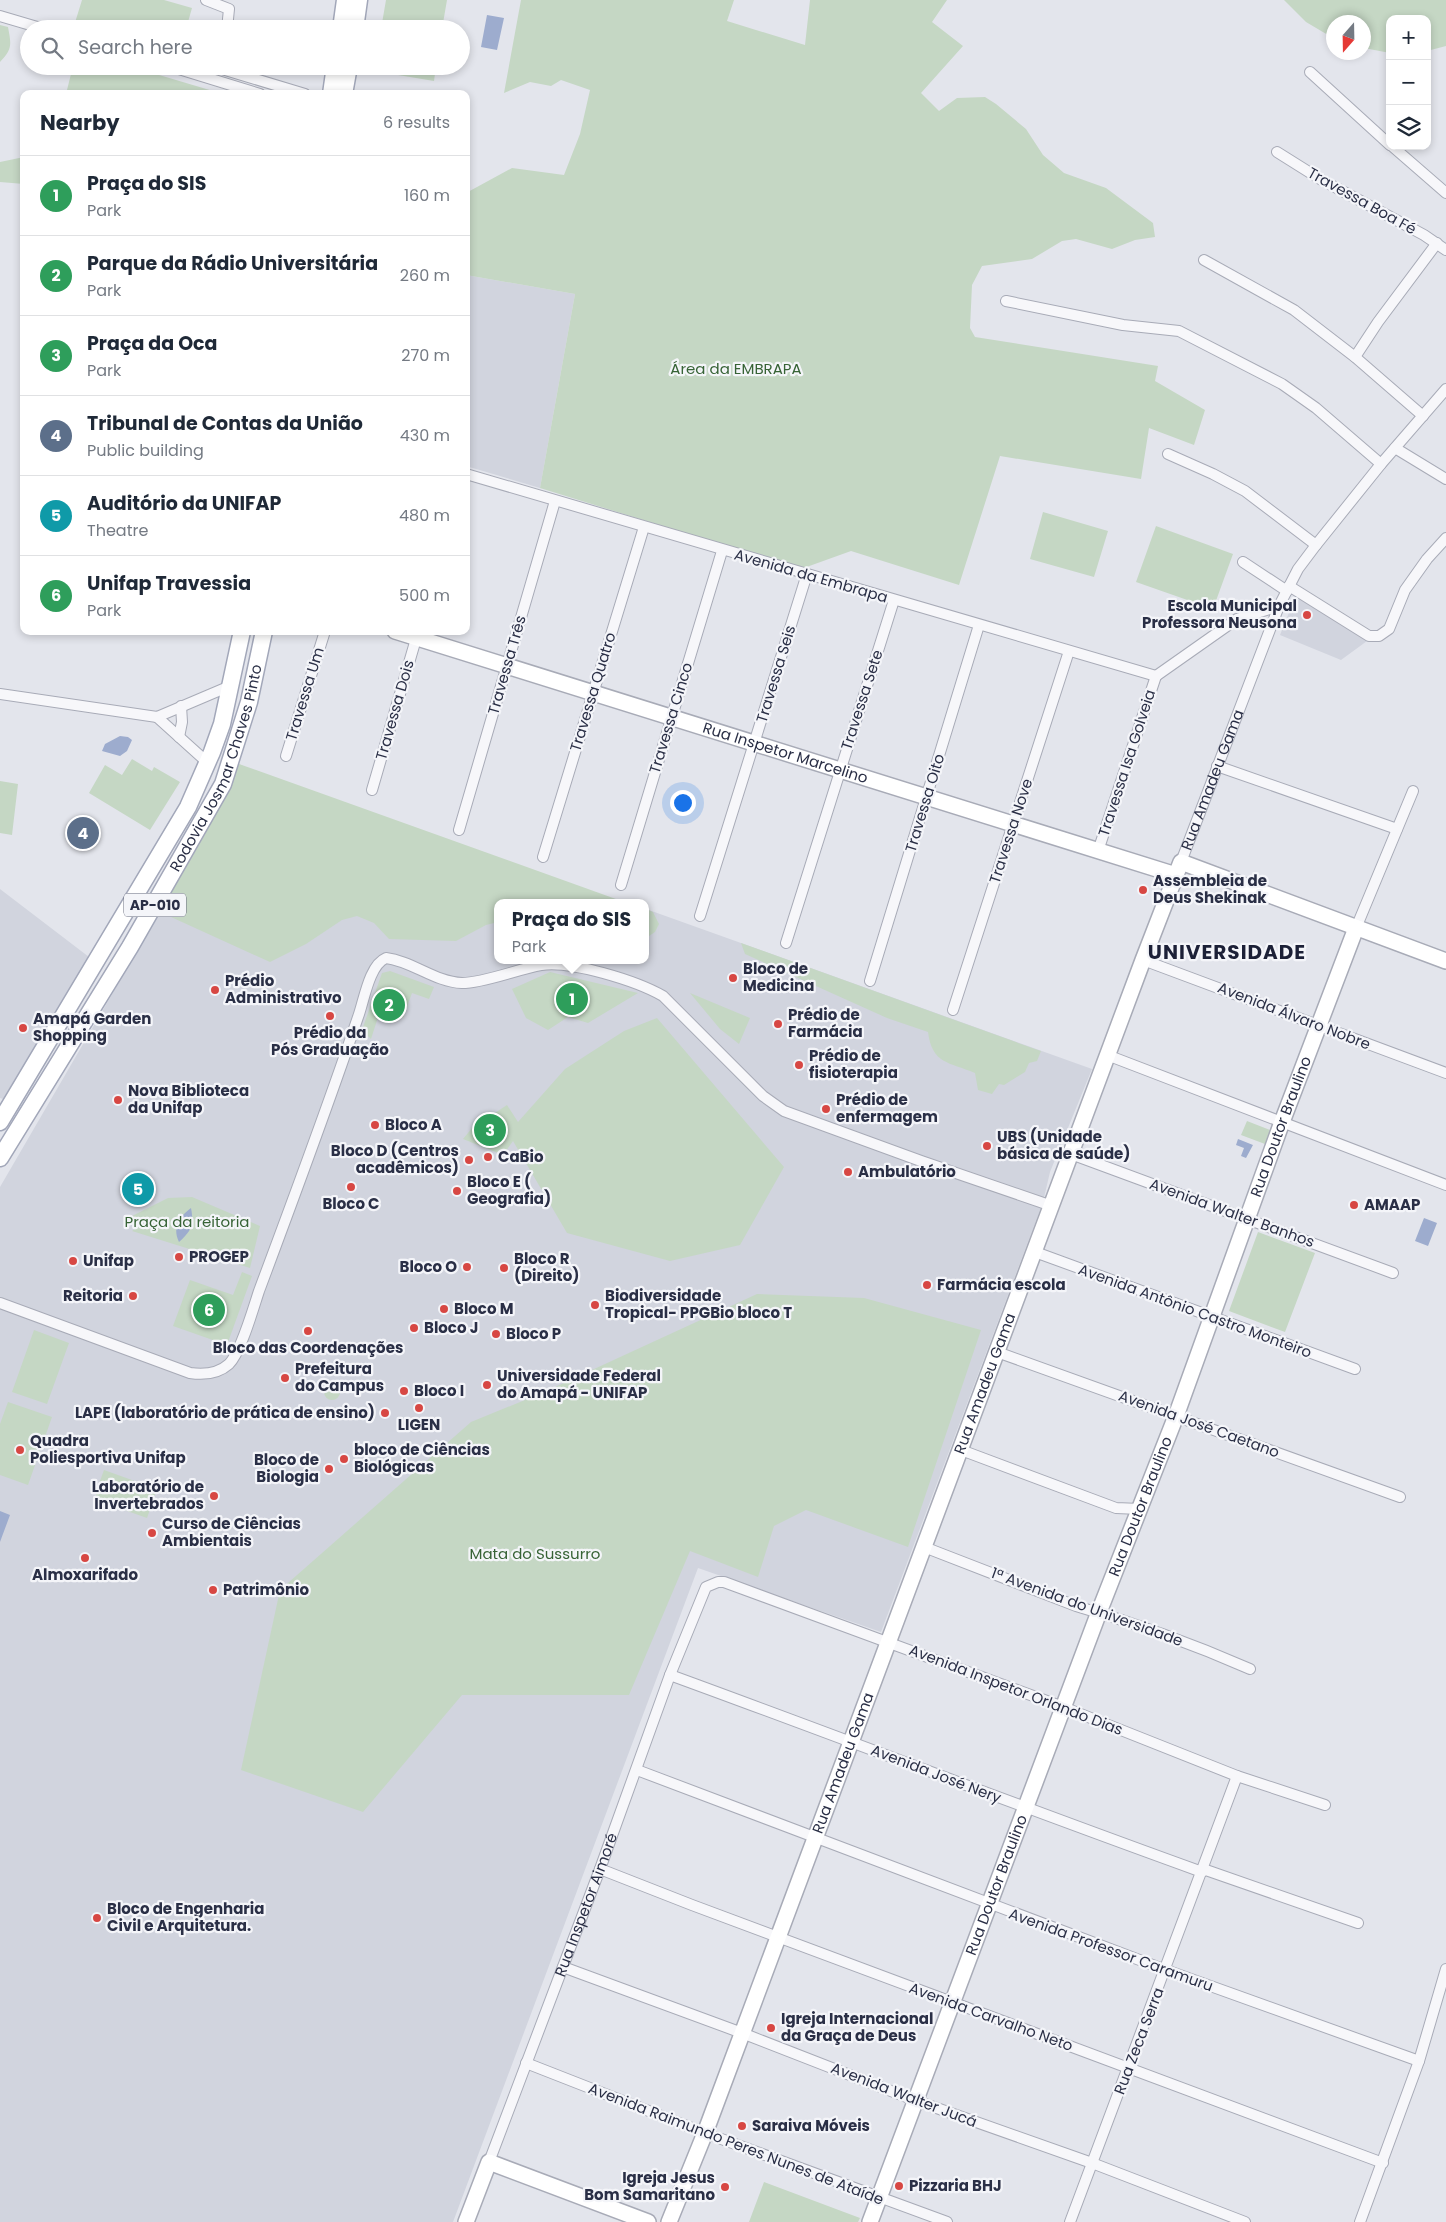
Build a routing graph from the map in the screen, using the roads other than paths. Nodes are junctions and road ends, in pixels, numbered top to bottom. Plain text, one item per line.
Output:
1 (206, 0) edge
2 (345, 0) edge
3 (359, 0) edge
4 (0, 16) edge
5 (228, 20) edge
6 (342, 20) edge
7 (356, 20) edge
8 (20, 22) edge
9 (1310, 72) dead end
10 (198, 75) edge
11 (242, 75) edge
12 (334, 75) edge
13 (347, 75) edge
14 (247, 90) edge
15 (292, 90) edge
16 (332, 90) edge
17 (345, 90) edge
18 (1386, 140) edge
19 (1397, 150) edge
20 (1277, 152) dead end
21 (1446, 194) edge
22 (1437, 243) junction
23 (1446, 250) edge
24 (1204, 260) dead end
25 (1006, 301) dead end
26 (1355, 357) junction
27 (1446, 389) edge
28 (1422, 416) junction
29 (1395, 448) junction
30 (1168, 454) dead end
31 (1381, 464) junction
32 (470, 475) edge
33 (1446, 479) edge
34 (555, 501) junction
35 (644, 527) junction
36 (1446, 538) edge
37 (1316, 545) junction
38 (722, 551) junction
39 (1243, 562) dead end
40 (807, 574) junction
41 (1288, 588) junction
42 (894, 600) junction
43 (1279, 606) junction
44 (979, 625) junction
45 (241, 635) edge
46 (263, 635) edge
47 (324, 635) edge
48 (418, 635) edge
49 (1069, 651) junction
50 (507, 666) junction
51 (1156, 676) junction
52 (230, 686) junction
53 (593, 693) junction
54 (0, 694) edge
55 (181, 706) junction
56 (157, 717) junction
57 (672, 718) junction
58 (179, 736) junction
59 (754, 744) junction
60 (286, 756) dead end
61 (208, 763) junction
62 (1217, 766) junction
63 (840, 770) junction
64 (372, 790) dead end
65 (1413, 792) dead end
66 (927, 797) junction
67 (1013, 824) junction
68 (1398, 829) junction
69 (459, 830) dead end
70 (1098, 850) junction
71 (543, 857) dead end
72 (1178, 869) junction
73 (621, 885) dead end
74 (700, 916) dead end
75 (1356, 928) junction
76 (786, 943) dead end
77 (1143, 960) junction
78 (1446, 962) edge
79 (870, 981) dead end
80 (953, 1010) dead end
81 (1319, 1026) junction
82 (1107, 1055) junction
83 (1446, 1073) edge
84 (0, 1122) edge
85 (1282, 1122) junction
86 (1071, 1154) junction
87 (0, 1158) edge
88 (1446, 1185) edge
89 (1052, 1206) junction
90 (1247, 1218) junction
91 (1035, 1252) junction
92 (1393, 1273) dead end
93 (0, 1303) edge
94 (1211, 1317) junction
95 (997, 1352) junction
96 (1355, 1370) dead end
97 (1176, 1416) junction
98 (961, 1450) junction
99 (1400, 1497) dead end
100 (1140, 1510) junction
101 (924, 1547) junction
102 (706, 1587) joint
103 (1099, 1612) junction
104 (888, 1642) junction
105 (1250, 1669) dead end
106 (670, 1675) junction
107 (1062, 1707) junction
108 (851, 1741) junction
109 (637, 1770) junction
110 (1237, 1776) junction
111 (1325, 1805) dead end
112 (1026, 1809) junction
113 (815, 1839) junction
114 (600, 1869) junction
115 (1202, 1871) junction
116 (990, 1905) junction
117 (1358, 1924) dead end
118 (778, 1937) junction
119 (563, 1968) junction
120 (1446, 1969) edge
121 (1166, 1970) junction
122 (953, 2003) junction
123 (742, 2033) junction
124 (1419, 2061) junction
125 (526, 2063) junction
126 (1129, 2067) junction
127 (914, 2100) junction
128 (705, 2133) junction
129 (489, 2162) junction
130 (1383, 2162) junction
131 (1092, 2163) junction
132 (879, 2198) junction
133 (466, 2222) edge
134 (648, 2222) edge
135 (669, 2222) edge
136 (870, 2222) edge
137 (947, 2222) edge
138 (1070, 2222) edge
139 (1246, 2222) edge
140 (1360, 2222) edge

1 - 5 street
2 - 6 main road
3 - 7 main road
4 - 8 street
9 - 18 street
10 - 14 street
11 - 15 street
12 - 16 main road
13 - 17 main road
19 - 21 street
20 - 22 street, Travessa Boa Fé
22 - 23 street, Travessa Boa Fé
22 - 26 street
24 - 26 street
25 - 31 street
26 - 28 street
27 - 28 street, Rua Amadeu Gama
28 - 29 street, Rua Amadeu Gama
29 - 31 street, Rua Amadeu Gama
29 - 33 street
30 - 37 street
31 - 37 street, Rua Amadeu Gama
32 - 34 street, Avenida da Embrapa
34 - 35 street, Avenida da Embrapa
34 - 50 street, Travessa Três
35 - 38 street, Avenida da Embrapa
35 - 53 street, Travessa Quatro
36 - 41 street
37 - 41 street, Rua Amadeu Gama
38 - 40 street, Avenida da Embrapa
38 - 57 street, Travessa Cinco
39 - 41 street
40 - 42 street, Avenida da Embrapa
40 - 59 street, Travessa Seis
41 - 43 street, Rua Amadeu Gama
42 - 44 street, Avenida da Embrapa
42 - 63 street, Travessa Sete
43 - 51 street
43 - 62 street, Rua Amadeu Gama
44 - 49 street, Avenida da Embrapa
44 - 66 street, Travessa Oito
45 - 52 main road, Rodovia Josmar Chaves Pinto / AP-010
46 - 87 main road, Rodovia Josmar Chaves Pinto / AP-010
47 - 60 street, Travessa Um
48 - 50 street, Rua Inspetor Marcelino
48 - 64 street, Travessa Dois
49 - 51 street, Avenida da Embrapa
49 - 67 street, Travessa Nove
50 - 53 street, Rua Inspetor Marcelino
50 - 69 street, Travessa Três
51 - 70 street, Travessa Isa Golveia
52 - 55 street
52 - 61 main road, Rodovia Josmar Chaves Pinto / AP-010
53 - 57 street, Rua Inspetor Marcelino
53 - 71 street, Travessa Quatro
54 - 56 street
55 - 56 street
55 - 58 street
56 - 58 street
57 - 59 street, Rua Inspetor Marcelino
57 - 73 street, Travessa Cinco
58 - 61 street
59 - 63 street, Rua Inspetor Marcelino
59 - 74 street, Travessa Seis
61 - 84 main road, Rodovia Josmar Chaves Pinto / AP-010
62 - 68 street
62 - 72 street, Rua Amadeu Gama
63 - 66 street, Rua Inspetor Marcelino
63 - 76 street, Travessa Sete
65 - 68 street, Rua Doutor Braulino
66 - 67 street, Rua Inspetor Marcelino
66 - 79 street, Travessa Oito
67 - 70 street, Rua Inspetor Marcelino
67 - 80 street, Travessa Nove
68 - 75 street, Rua Doutor Braulino
70 - 72 street, Rua Inspetor Marcelino
72 - 75 street, Rua Inspetor Marcelino
72 - 77 street, Rua Amadeu Gama
75 - 78 street, Rua Inspetor Marcelino
75 - 81 street, Rua Doutor Braulino
77 - 81 street, Avenida Álvaro Nobre
77 - 82 street, Rua Amadeu Gama
81 - 83 street, Avenida Álvaro Nobre
81 - 85 street, Rua Doutor Braulino
82 - 85 street
82 - 86 street, Rua Amadeu Gama
85 - 88 street
85 - 90 street, Rua Doutor Braulino
86 - 89 street, Rua Amadeu Gama
86 - 90 street, Avenida Walter Banhos
89 - 91 street, Rua Amadeu Gama
89 - 93 street
90 - 92 street, Avenida Walter Banhos
90 - 94 street, Rua Doutor Braulino
91 - 94 street, Avenida Antônio Castro Monteiro
91 - 95 street, Rua Amadeu Gama
94 - 96 street, Avenida Antônio Castro Monteiro
94 - 97 street, Rua Doutor Braulino
95 - 97 street, Avenida José Caetano
95 - 98 street, Rua Amadeu Gama
97 - 99 street, Avenida José Caetano
97 - 100 street, Rua Doutor Braulino
98 - 100 street
98 - 101 street, Rua Amadeu Gama
100 - 103 street, Rua Doutor Braulino
101 - 103 street, 1ª Avenida do Universidade
101 - 104 street, Rua Amadeu Gama
102 - 104 street, Avenida Inspetor Orlando Dias
102 - 106 street, Rua Inspetor Aimoré
103 - 105 street, 1ª Avenida do Universidade
103 - 107 street, Rua Doutor Braulino
104 - 107 street, Avenida Inspetor Orlando Dias
104 - 108 street, Rua Amadeu Gama
106 - 108 street, Avenida José Nery
106 - 109 street, Rua Inspetor Aimoré
107 - 110 street, Avenida Inspetor Orlando Dias
107 - 112 street, Rua Doutor Braulino
108 - 112 street, Avenida José Nery
108 - 113 street, Rua Amadeu Gama
109 - 113 street, Avenida Professor Caramuru
109 - 114 street, Rua Inspetor Aimoré
110 - 111 street, Avenida Inspetor Orlando Dias
110 - 115 street, Rua Zeca Serra
112 - 115 street, Avenida José Nery
112 - 116 street, Rua Doutor Braulino
113 - 116 street, Avenida Professor Caramuru
113 - 118 street, Rua Amadeu Gama
114 - 118 street, Avenida Carvalho Neto
114 - 119 street, Rua Inspetor Aimoré
115 - 117 street, Avenida José Nery
115 - 121 street, Rua Zeca Serra
116 - 121 street, Avenida Professor Caramuru
116 - 122 street, Rua Doutor Braulino
118 - 122 street, Avenida Carvalho Neto
118 - 123 street, Rua Amadeu Gama
119 - 123 street, Avenida Walter Jucá
119 - 125 street, Rua Inspetor Aimoré
120 - 124 street
121 - 124 street, Avenida Professor Caramuru
121 - 126 street, Rua Zeca Serra
122 - 126 street, Avenida Carvalho Neto
122 - 127 street, Rua Doutor Braulino
123 - 127 street, Avenida Walter Jucá
123 - 128 street, Rua Amadeu Gama
124 - 130 street
125 - 128 street, Avenida Raimundo Peres Nunes de Ataíde
125 - 129 street, Rua Inspetor Aimoré
126 - 130 street, Avenida Carvalho Neto
126 - 131 street, Rua Zeca Serra
127 - 131 street, Avenida Walter Jucá
127 - 132 street, Rua Doutor Braulino
128 - 132 street, Avenida Raimundo Peres Nunes de Ataíde
128 - 135 street, Rua Amadeu Gama
129 - 133 street, Rua Inspetor Aimoré
129 - 134 street
130 - 140 street
131 - 138 street, Rua Zeca Serra
131 - 139 street, Avenida Walter Jucá
132 - 136 street, Rua Doutor Braulino
132 - 137 street, Avenida Raimundo Peres Nunes de Ataíde

